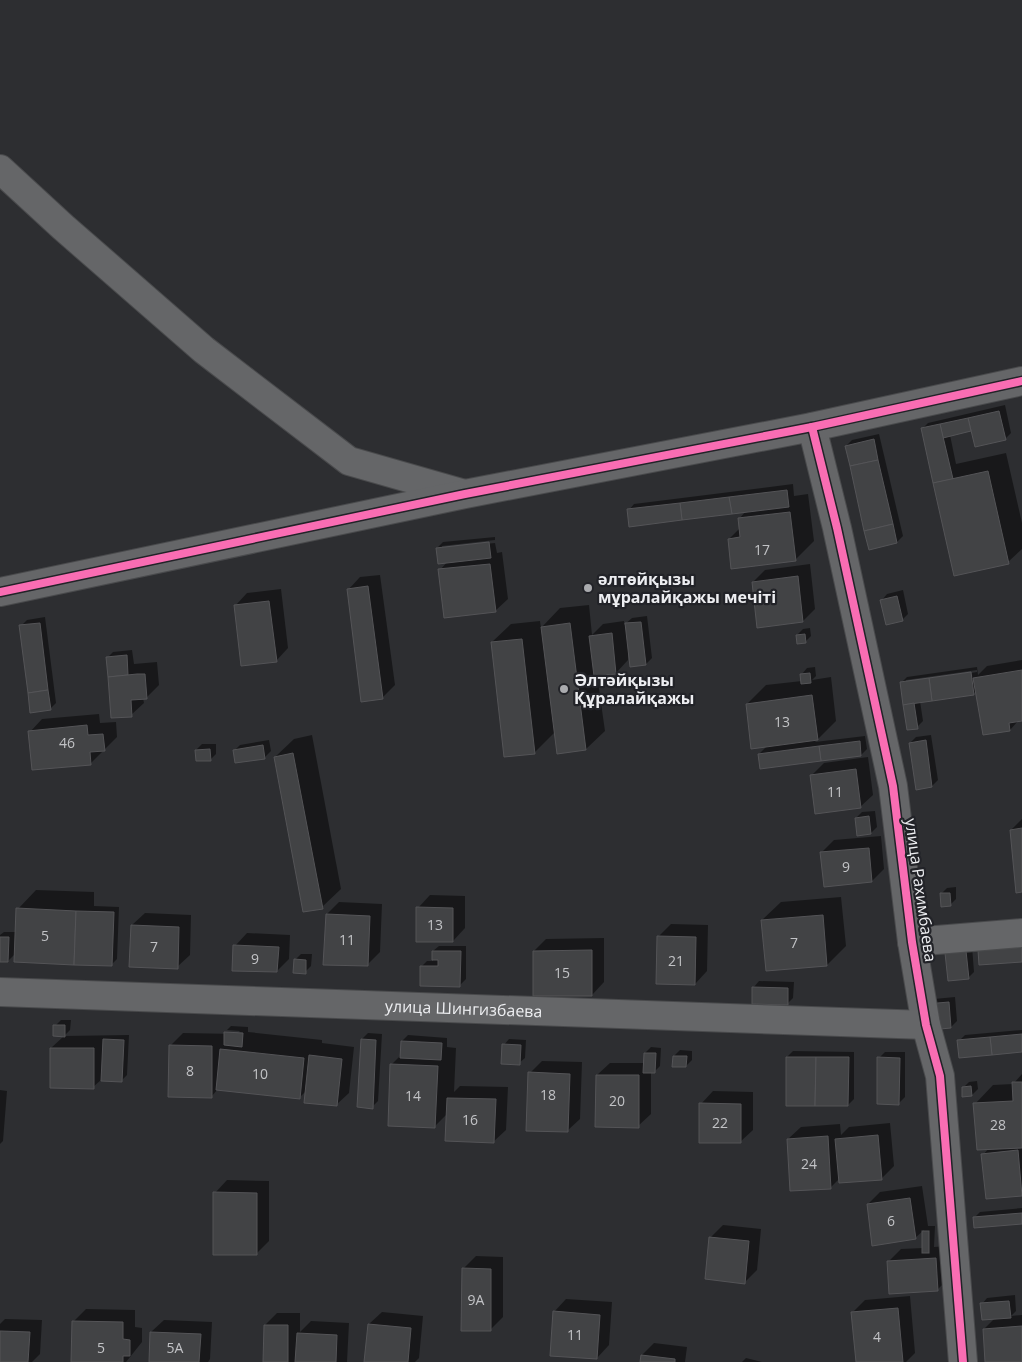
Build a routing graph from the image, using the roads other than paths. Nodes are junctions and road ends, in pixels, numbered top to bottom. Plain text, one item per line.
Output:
1 (0, 169) edge
2 (1022, 381) edge
3 (812, 427) junction
4 (464, 494) junction
5 (0, 592) edge
6 (1022, 933) edge
7 (912, 942) junction
8 (0, 992) edge
9 (926, 1025) junction
10 (963, 1362) edge

1 - 4 street
2 - 3 street
3 - 4 street
3 - 7 street, улица Рахимбаева
4 - 5 street
6 - 7 street
7 - 9 street, улица Рахимбаева
8 - 9 street, улица Шингизбаева
9 - 10 street, улица Рахимбаева

